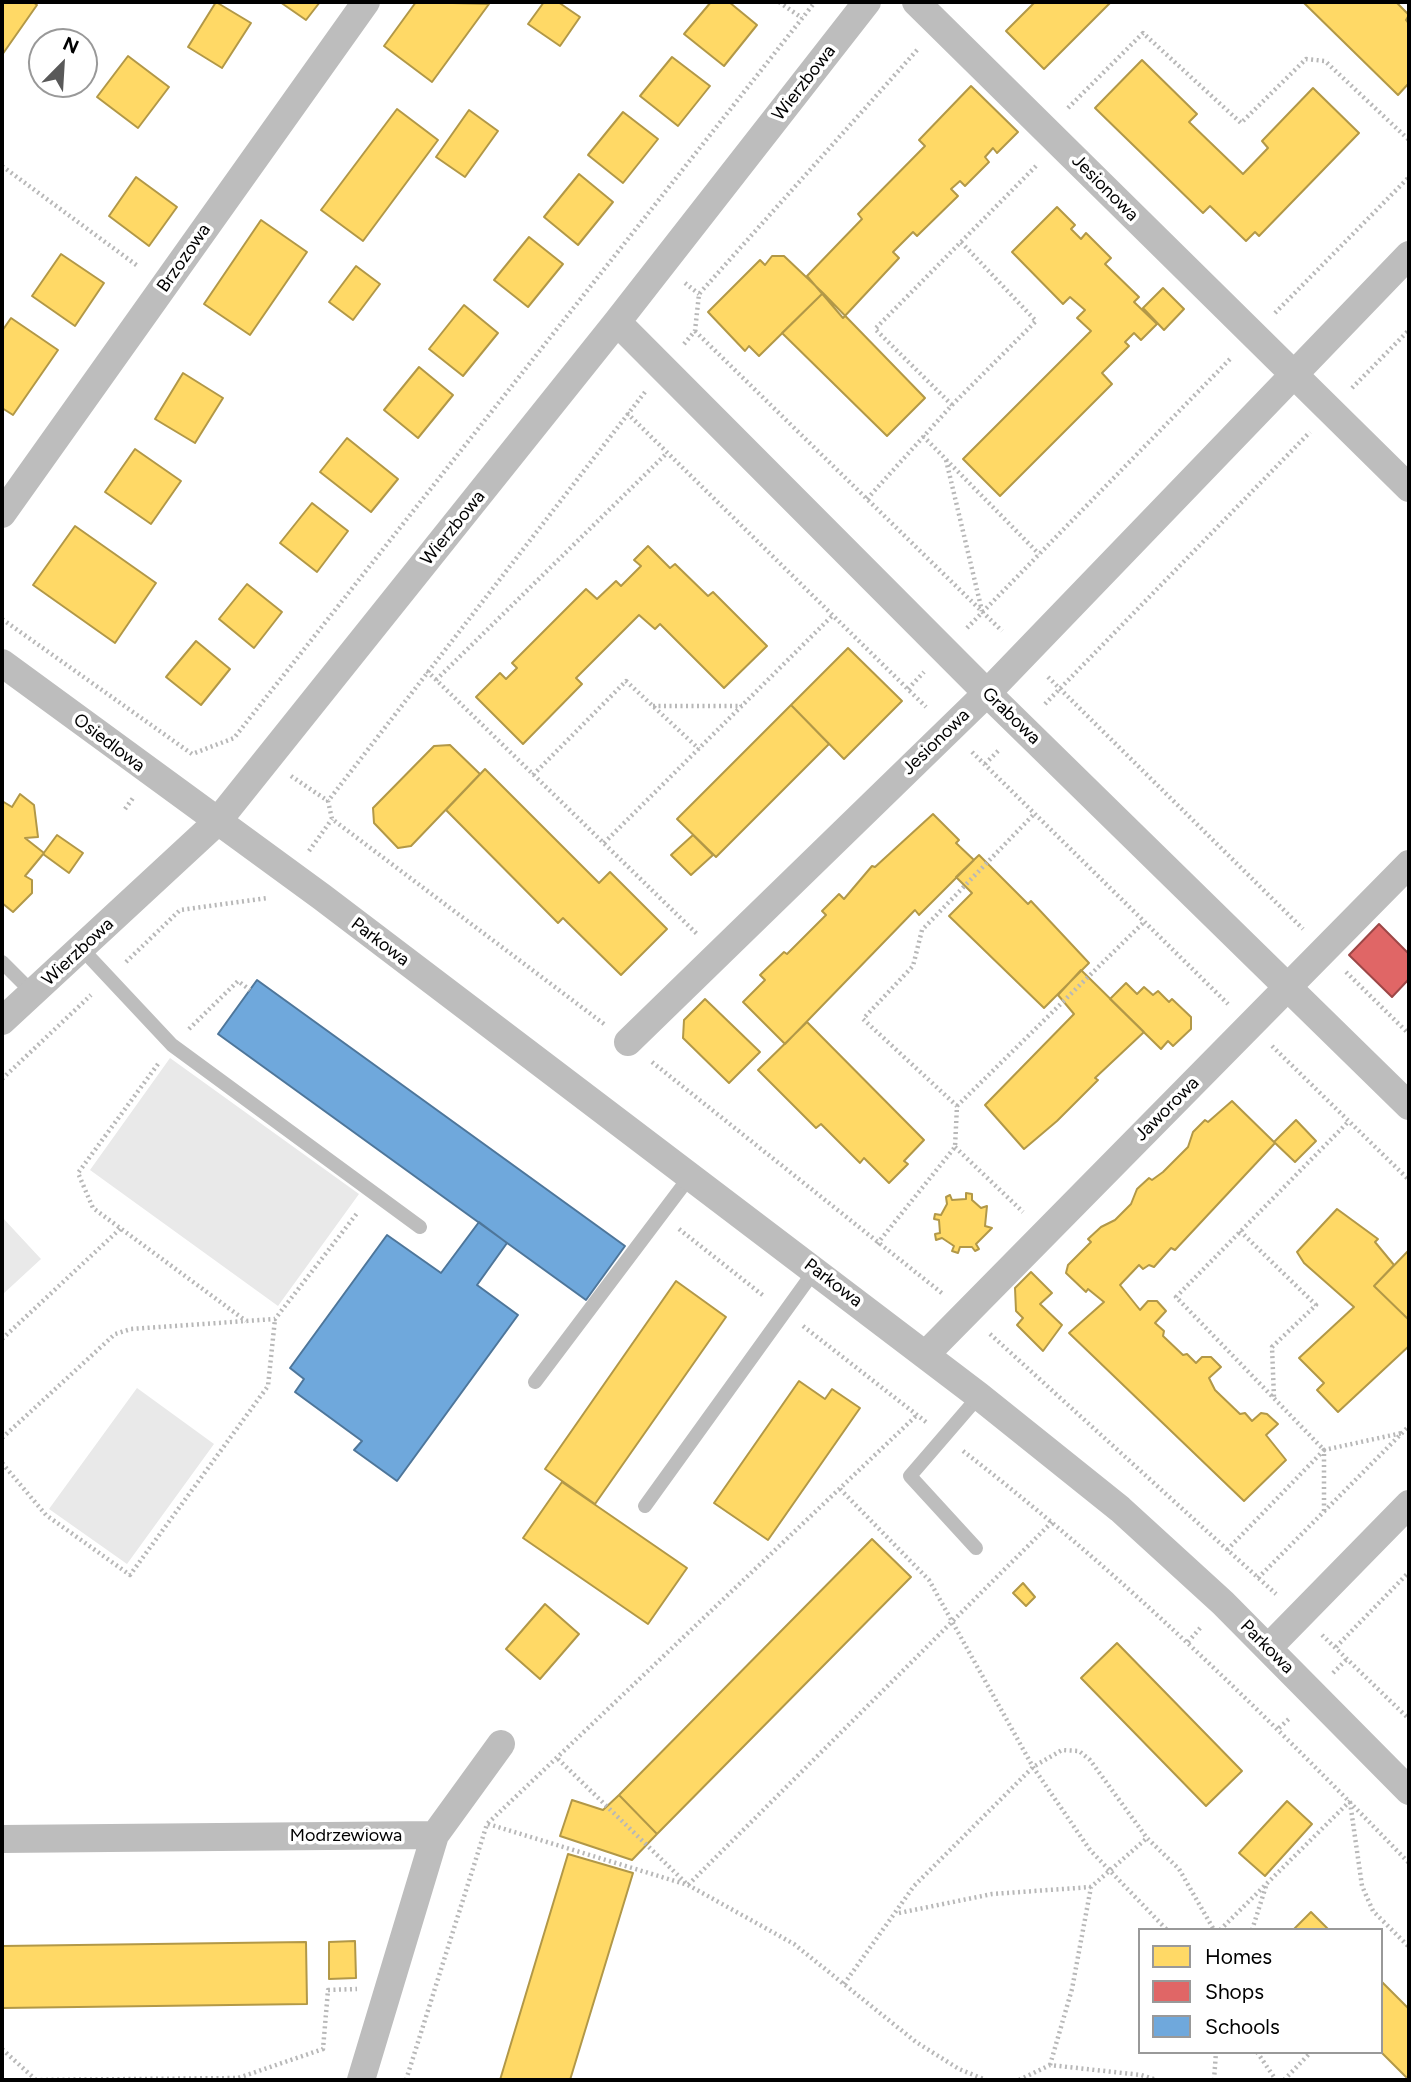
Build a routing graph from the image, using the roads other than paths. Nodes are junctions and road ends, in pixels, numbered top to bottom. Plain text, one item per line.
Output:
1 (366, 2) edge
2 (867, 2) edge
3 (916, 2) edge
4 (1409, 255) edge
5 (617, 322) junction
6 (1294, 374) junction
7 (1409, 488) edge
8 (2, 514) edge
9 (2, 663) edge
10 (987, 693) junction
11 (217, 822) junction
12 (1409, 864) edge
13 (81, 948) junction
14 (2, 962) edge
15 (1289, 985) junction
16 (33, 993) junction
17 (2, 1021) edge
18 (628, 1042) dead end
19 (1409, 1106) edge
20 (691, 1175) junction
21 (420, 1227) dead end
22 (815, 1270) junction
23 (926, 1354) junction
24 (535, 1382) dead end
25 (979, 1395) junction
26 (645, 1506) dead end
27 (1407, 1512) edge
28 (976, 1548) dead end
29 (1268, 1648) junction
30 (500, 1744) dead end
31 (1409, 1791) edge
32 (435, 1835) junction
33 (2, 1839) edge
34 (361, 2080) edge

1 - 8 street, Brzozowa
2 - 5 street, Wierzbowa
3 - 6 street, Jesionowa
4 - 6 street, Jesionowa
5 - 10 street, Grabowa
5 - 11 street, Wierzbowa
6 - 7 street, Jesionowa
6 - 10 street, Jesionowa
9 - 11 street, Osiedlowa
10 - 15 street, Grabowa
10 - 18 street, Jesionowa
11 - 13 street, Wierzbowa
11 - 20 street, Parkowa
12 - 15 street, Jaworowa
13 - 16 street, Wierzbowa
13 - 21 lane
14 - 16 lane
15 - 19 street, Grabowa
15 - 23 street, Jaworowa
16 - 17 street, Wierzbowa
20 - 22 street, Parkowa
20 - 24 lane
22 - 23 street, Parkowa
22 - 26 lane
23 - 25 street, Parkowa
25 - 28 lane
25 - 29 street, Parkowa
27 - 29 street
29 - 31 street, Parkowa
30 - 32 street
32 - 33 street, Modrzewiowa
32 - 34 street

